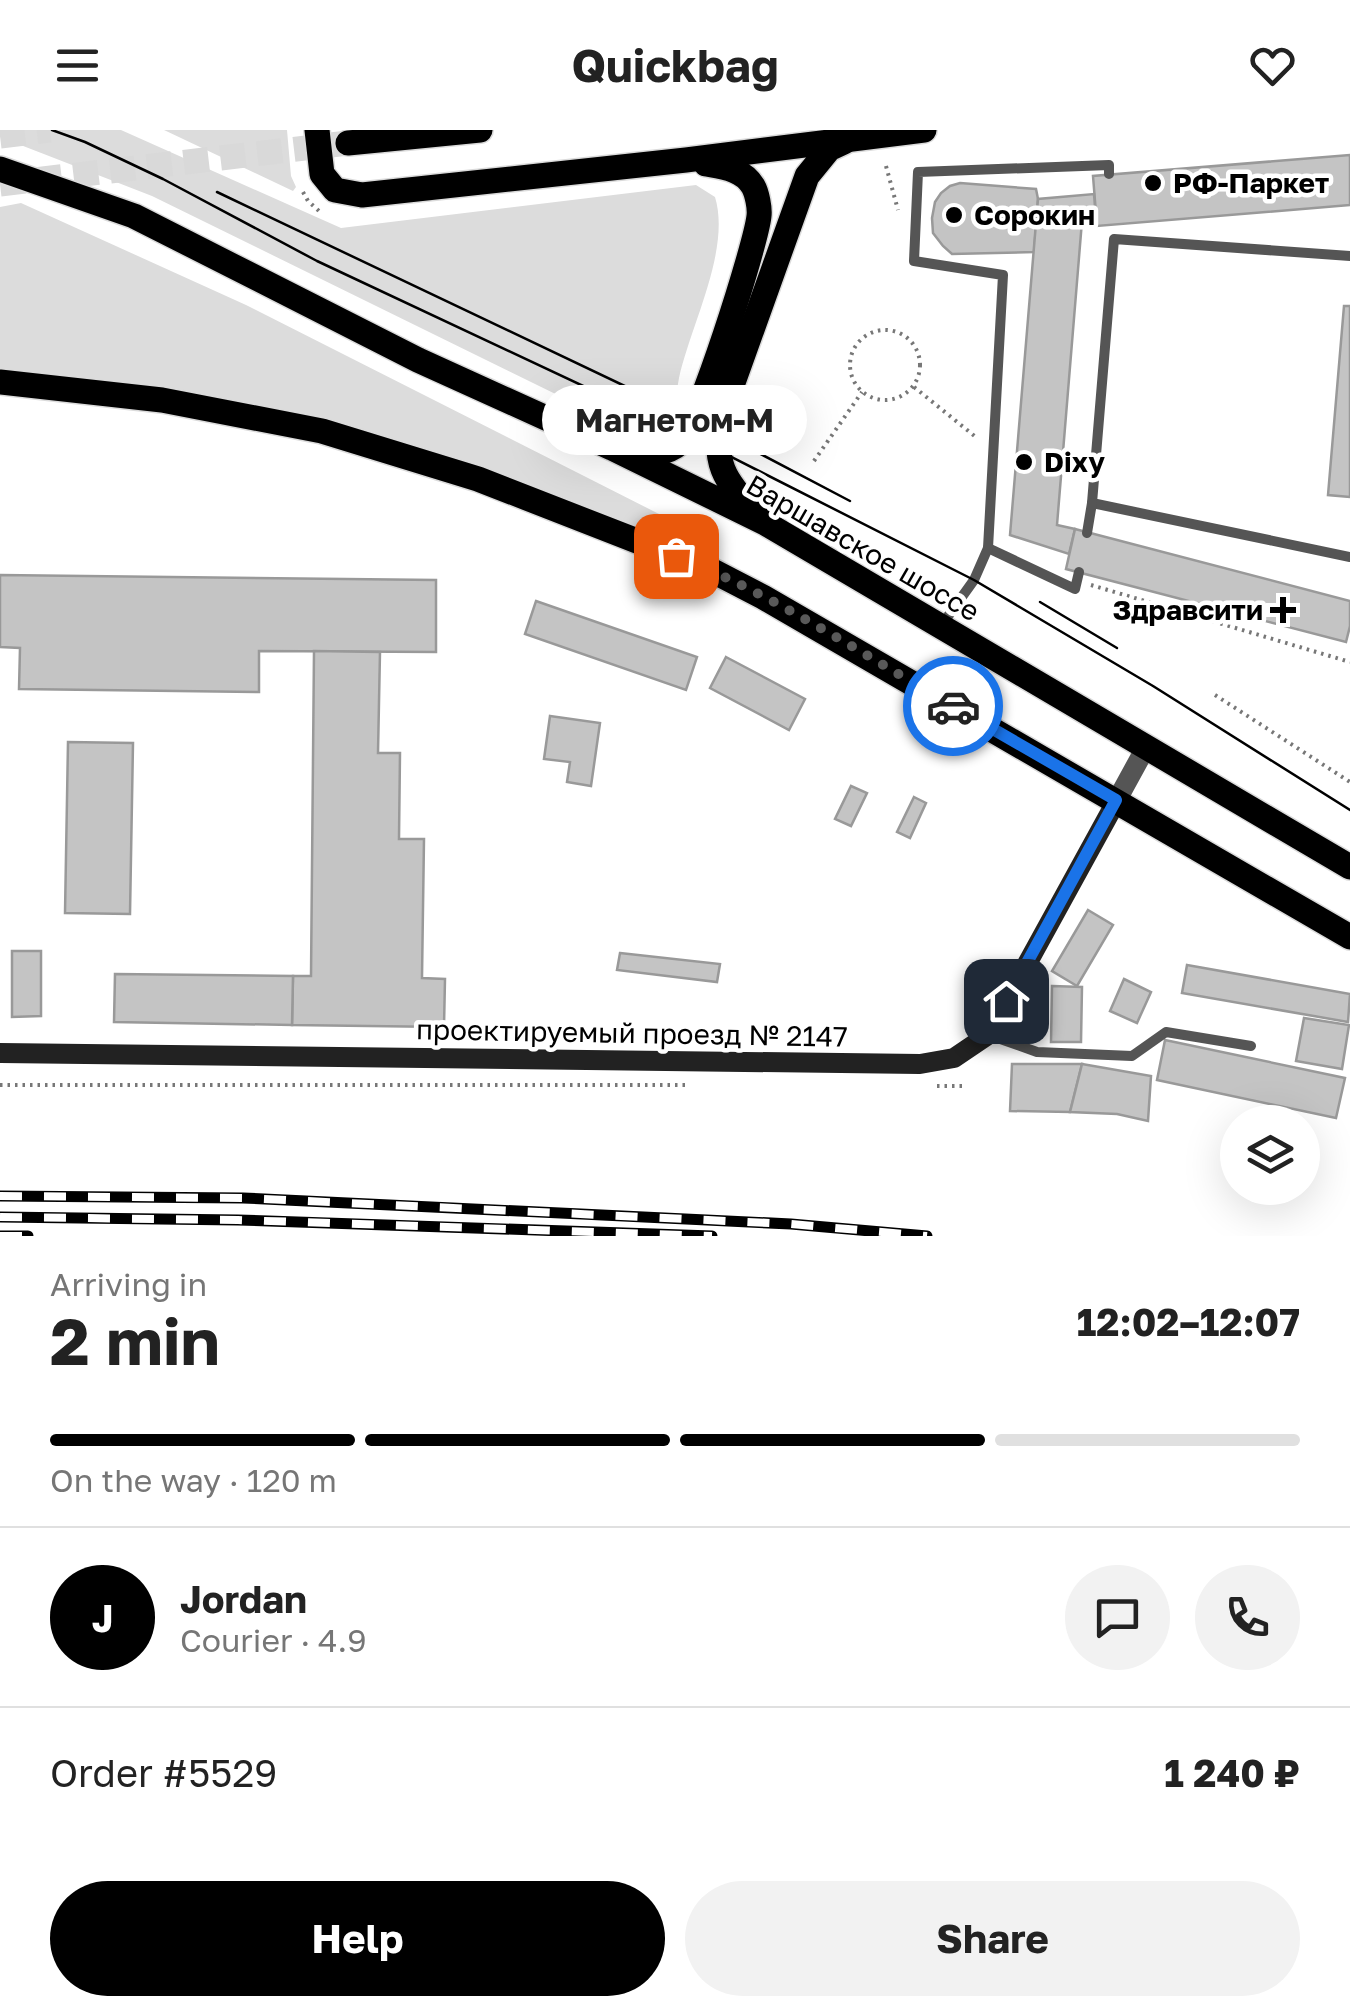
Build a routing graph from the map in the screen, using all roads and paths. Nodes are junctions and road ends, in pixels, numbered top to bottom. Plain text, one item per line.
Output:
1 (317, 130) edge
2 (480, 130) edge
3 (924, 130) edge
4 (865, 136) junction
5 (348, 144) tunnel mouth
6 (686, 160) junction
7 (886, 166) dead end
8 (0, 169) edge
9 (1109, 174) dead end
10 (33, 182) junction
11 (0, 186) edge
12 (896, 205) dead end
13 (1113, 225) dead end
14 (1114, 240) junction
15 (1350, 256) edge
16 (0, 382) edge
17 (913, 386) junction
18 (862, 392) junction
19 (612, 448) junction
20 (992, 450) junction
21 (814, 462) dead end
22 (1092, 503) junction
23 (765, 522) junction
24 (1087, 532) dead end
25 (988, 548) junction
26 (1350, 558) edge
27 (1078, 576) joint
28 (942, 626) junction
29 (1350, 662) edge
30 (1215, 696) dead end
31 (1146, 747) junction
32 (1350, 782) edge
33 (1116, 800) junction
34 (1350, 867) edge
35 (1350, 938) edge
36 (988, 1034) junction
37 (1251, 1046) dead end
38 (0, 1054) edge
39 (0, 1085) edge
40 (691, 1086) dead end
41 (928, 1086) dead end
42 (967, 1086) dead end

1 - 6 main road
2 - 5 main road
3 - 4 main road
4 - 6 main road
4 - 23 main road
6 - 19 main road
7 - 12 path
8 - 10 main road, Варшавское шоссе
9 - 20 lane
10 - 11 main road
10 - 19 main road, Варшавское шоссе
13 - 14 lane
14 - 15 lane
14 - 22 lane
16 - 33 main road
17 - 18 path
17 - 18 path
17 - 20 path
18 - 21 path
19 - 23 main road, Варшавское шоссе
20 - 25 lane
22 - 24 lane
22 - 26 lane
23 - 28 main road, Варшавское шоссе
25 - 27 lane
25 - 28 lane
27 - 29 path
28 - 31 main road, Варшавское шоссе
30 - 32 path
31 - 33 street
31 - 34 main road, Варшавское шоссе
33 - 35 main road
33 - 36 street
36 - 37 lane
36 - 38 street, проектируемый проезд № 2147
39 - 40 path
41 - 42 path

